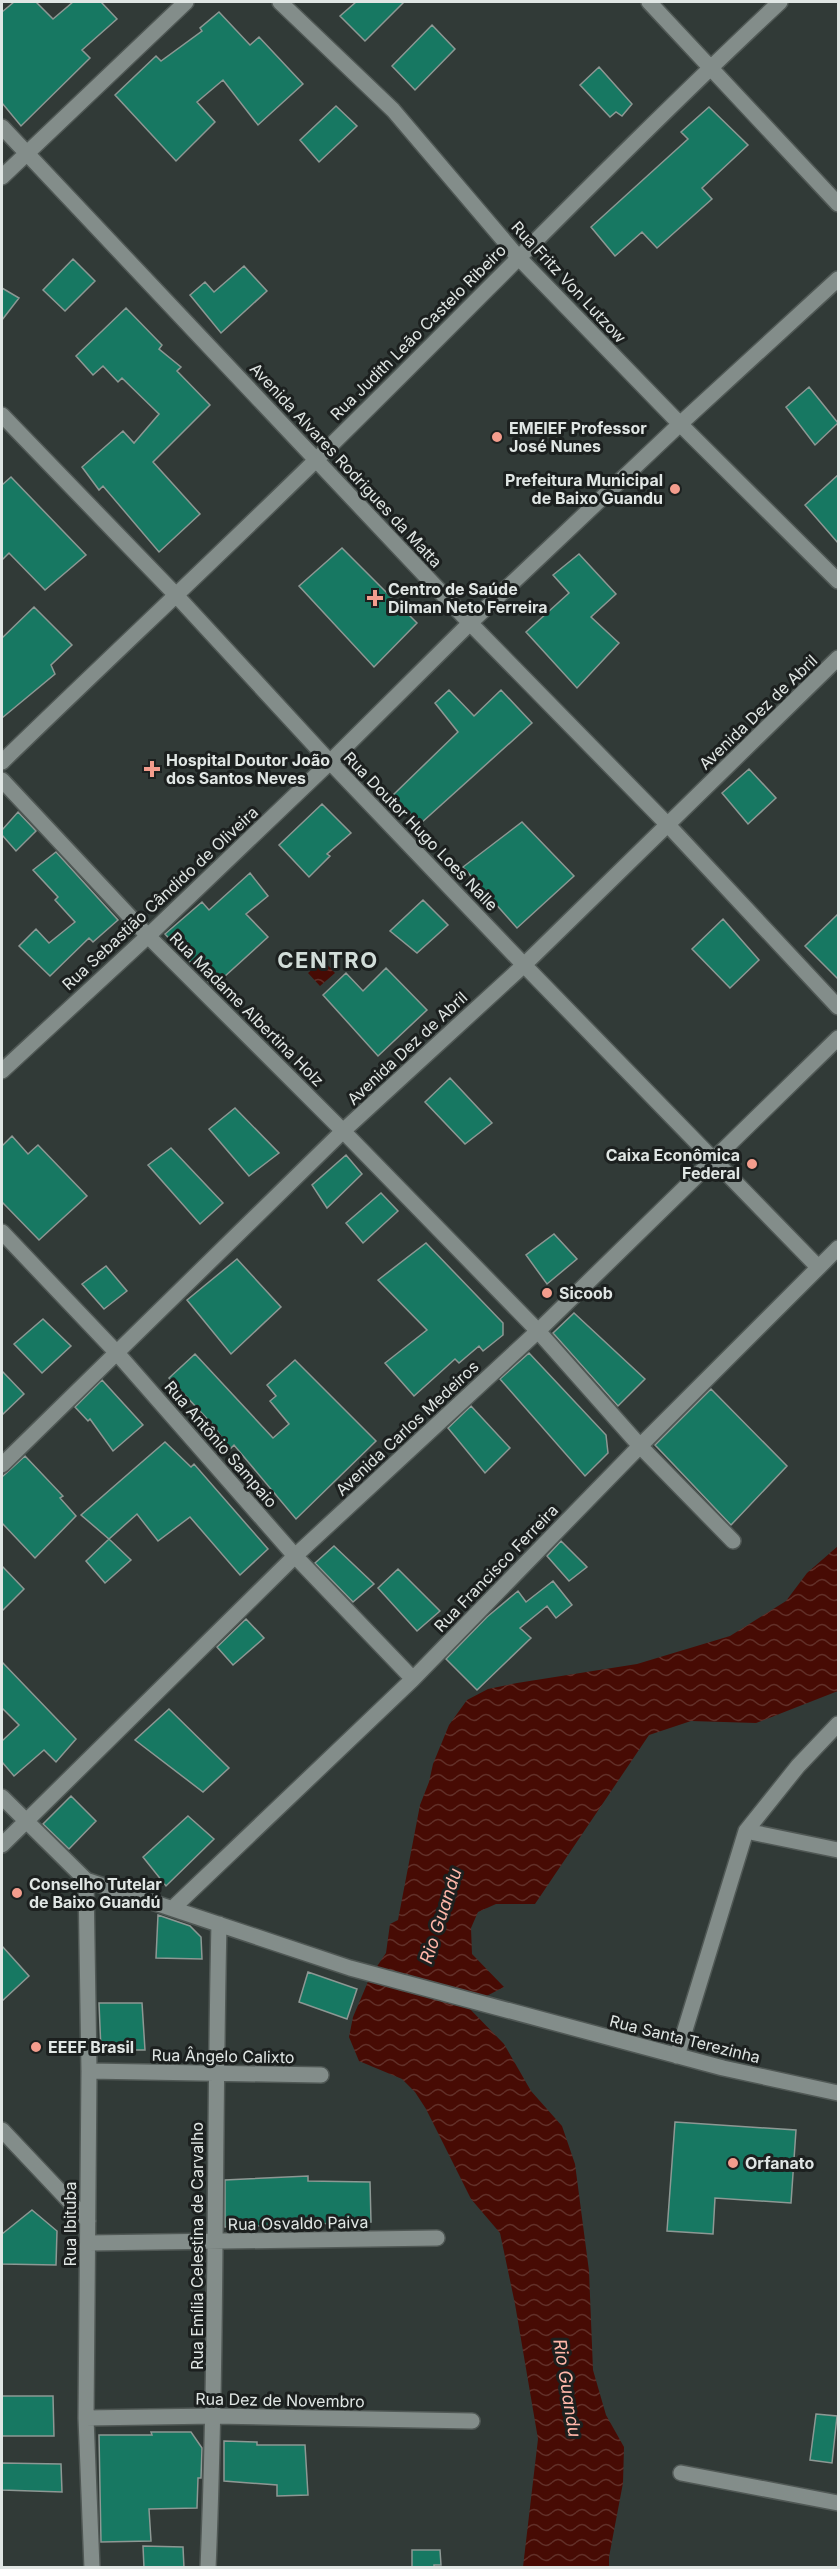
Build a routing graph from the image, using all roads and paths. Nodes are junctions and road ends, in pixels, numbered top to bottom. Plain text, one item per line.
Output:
1 (186, 2) edge
2 (280, 2) edge
3 (650, 2) edge
4 (780, 2) edge
5 (710, 68) junction
6 (2, 127) edge
7 (27, 153) junction
8 (2, 177) edge
9 (838, 204) edge
10 (518, 257) junction
11 (838, 279) edge
12 (2, 415) edge
13 (680, 424) junction
14 (317, 459) junction
15 (838, 581) edge
16 (175, 594) junction
17 (471, 623) junction
18 (838, 658) edge
19 (2, 762) edge
20 (330, 762) junction
21 (2, 780) edge
22 (668, 825) junction
23 (148, 936) junction
24 (524, 965) junction
25 (838, 1007) edge
26 (838, 1038) edge
27 (2, 1071) edge
28 (343, 1131) junction
29 (715, 1159) junction
30 (2, 1232) edge
31 (838, 1248) edge
32 (818, 1267) junction
33 (538, 1331) junction
34 (117, 1353) junction
35 (640, 1446) junction
36 (2, 1465) edge
37 (733, 1541) dead end
38 (295, 1556) junction
39 (413, 1680) junction
40 (838, 1724) edge
41 (2, 1797) edge
42 (25, 1822) junction
43 (746, 1831) junction
44 (2, 1845) edge
45 (838, 1850) edge
46 (86, 1880) junction
47 (173, 1908) junction
48 (219, 1924) junction
49 (677, 2056) junction
50 (89, 2072) junction
51 (215, 2074) junction
52 (321, 2075) dead end
53 (838, 2093) edge
54 (2, 2130) edge
55 (88, 2221) junction
56 (437, 2238) dead end
57 (89, 2243) junction
58 (216, 2243) junction
59 (215, 2416) junction
60 (86, 2418) junction
61 (472, 2421) dead end
62 (681, 2473) dead end
63 (838, 2503) edge
64 (92, 2568) edge
65 (208, 2568) edge

1 - 7 street
2 - 10 street, Rua Fritz Von Lutzow
3 - 5 street
4 - 5 street, Rua Judith Leão Castelo Ribeiro
5 - 9 street
5 - 10 street, Rua Judith Leão Castelo Ribeiro
6 - 7 street, Avenida Alvares Rodrigues da Matta
7 - 8 street
7 - 14 street, Avenida Alvares Rodrigues da Matta
10 - 13 street, Rua Fritz Von Lutzow
10 - 14 street, Rua Judith Leão Castelo Ribeiro
11 - 13 street, Rua Sebastião Cândido de Oliveira
12 - 16 street, Rua Doutor Hugo Loes Nalle
13 - 15 street, Rua Fritz Von Lutzow
13 - 17 street, Rua Sebastião Cândido de Oliveira
14 - 16 street, Rua Judith Leão Castelo Ribeiro
14 - 17 street, Avenida Alvares Rodrigues da Matta
16 - 19 street, Rua Judith Leão Castelo Ribeiro
16 - 20 street, Rua Doutor Hugo Loes Nalle
17 - 20 street, Rua Sebastião Cândido de Oliveira
17 - 22 street, Avenida Alvares Rodrigues da Matta
18 - 22 street, Avenida Dez de Abril
20 - 23 street, Rua Sebastião Cândido de Oliveira
20 - 24 street, Rua Doutor Hugo Loes Nalle
21 - 23 street, Rua Madame Albertina Holz
22 - 24 street, Avenida Dez de Abril
22 - 25 street, Avenida Alvares Rodrigues da Matta
23 - 27 street, Rua Sebastião Cândido de Oliveira
23 - 28 street, Rua Madame Albertina Holz
24 - 28 street, Avenida Dez de Abril
24 - 29 street, Rua Doutor Hugo Loes Nalle
26 - 29 street, Avenida Carlos Medeiros
28 - 33 street, Rua Madame Albertina Holz
28 - 34 street, Avenida Dez de Abril
29 - 32 street, Rua Doutor Hugo Loes Nalle
29 - 33 street, Avenida Carlos Medeiros
30 - 34 street, Rua Antônio Sampaio
31 - 32 street, Rua Francisco Ferreira
32 - 35 street, Rua Francisco Ferreira
33 - 35 street, Rua Madame Albertina Holz
33 - 38 street, Avenida Carlos Medeiros
34 - 36 street, Avenida Dez de Abril
34 - 38 street, Rua Antônio Sampaio
35 - 37 street, Rua Madame Albertina Holz
35 - 39 street, Rua Francisco Ferreira
38 - 39 street, Rua Antônio Sampaio
38 - 42 street, Avenida Carlos Medeiros
39 - 47 street, Rua Francisco Ferreira
40 - 43 street
41 - 42 street
42 - 44 street, Avenida Carlos Medeiros
42 - 46 street
43 - 45 street
43 - 49 street
46 - 47 street, Rua Santa Terezinha
46 - 50 street, Rua Ibituba
47 - 48 street, Rua Santa Terezinha
48 - 49 street, Rua Santa Terezinha
48 - 51 street, Rua Emília Celestina de Carvalho
49 - 53 street, Rua Santa Terezinha
50 - 51 street, Rua Ângelo Calixto
50 - 55 street, Rua Ibituba
51 - 52 street, Rua Ângelo Calixto
51 - 58 street, Rua Emília Celestina de Carvalho
54 - 55 street
55 - 57 street, Rua Ibituba
56 - 58 street, Rua Osvaldo Paiva
57 - 58 street, Rua Osvaldo Paiva
57 - 60 street, Rua Ibituba
58 - 59 street, Rua Emília Celestina de Carvalho
59 - 60 street, Rua Dez de Novembro
59 - 61 street, Rua Dez de Novembro
59 - 65 street, Rua Emília Celestina de Carvalho
60 - 64 street, Rua Ibituba
62 - 63 street

